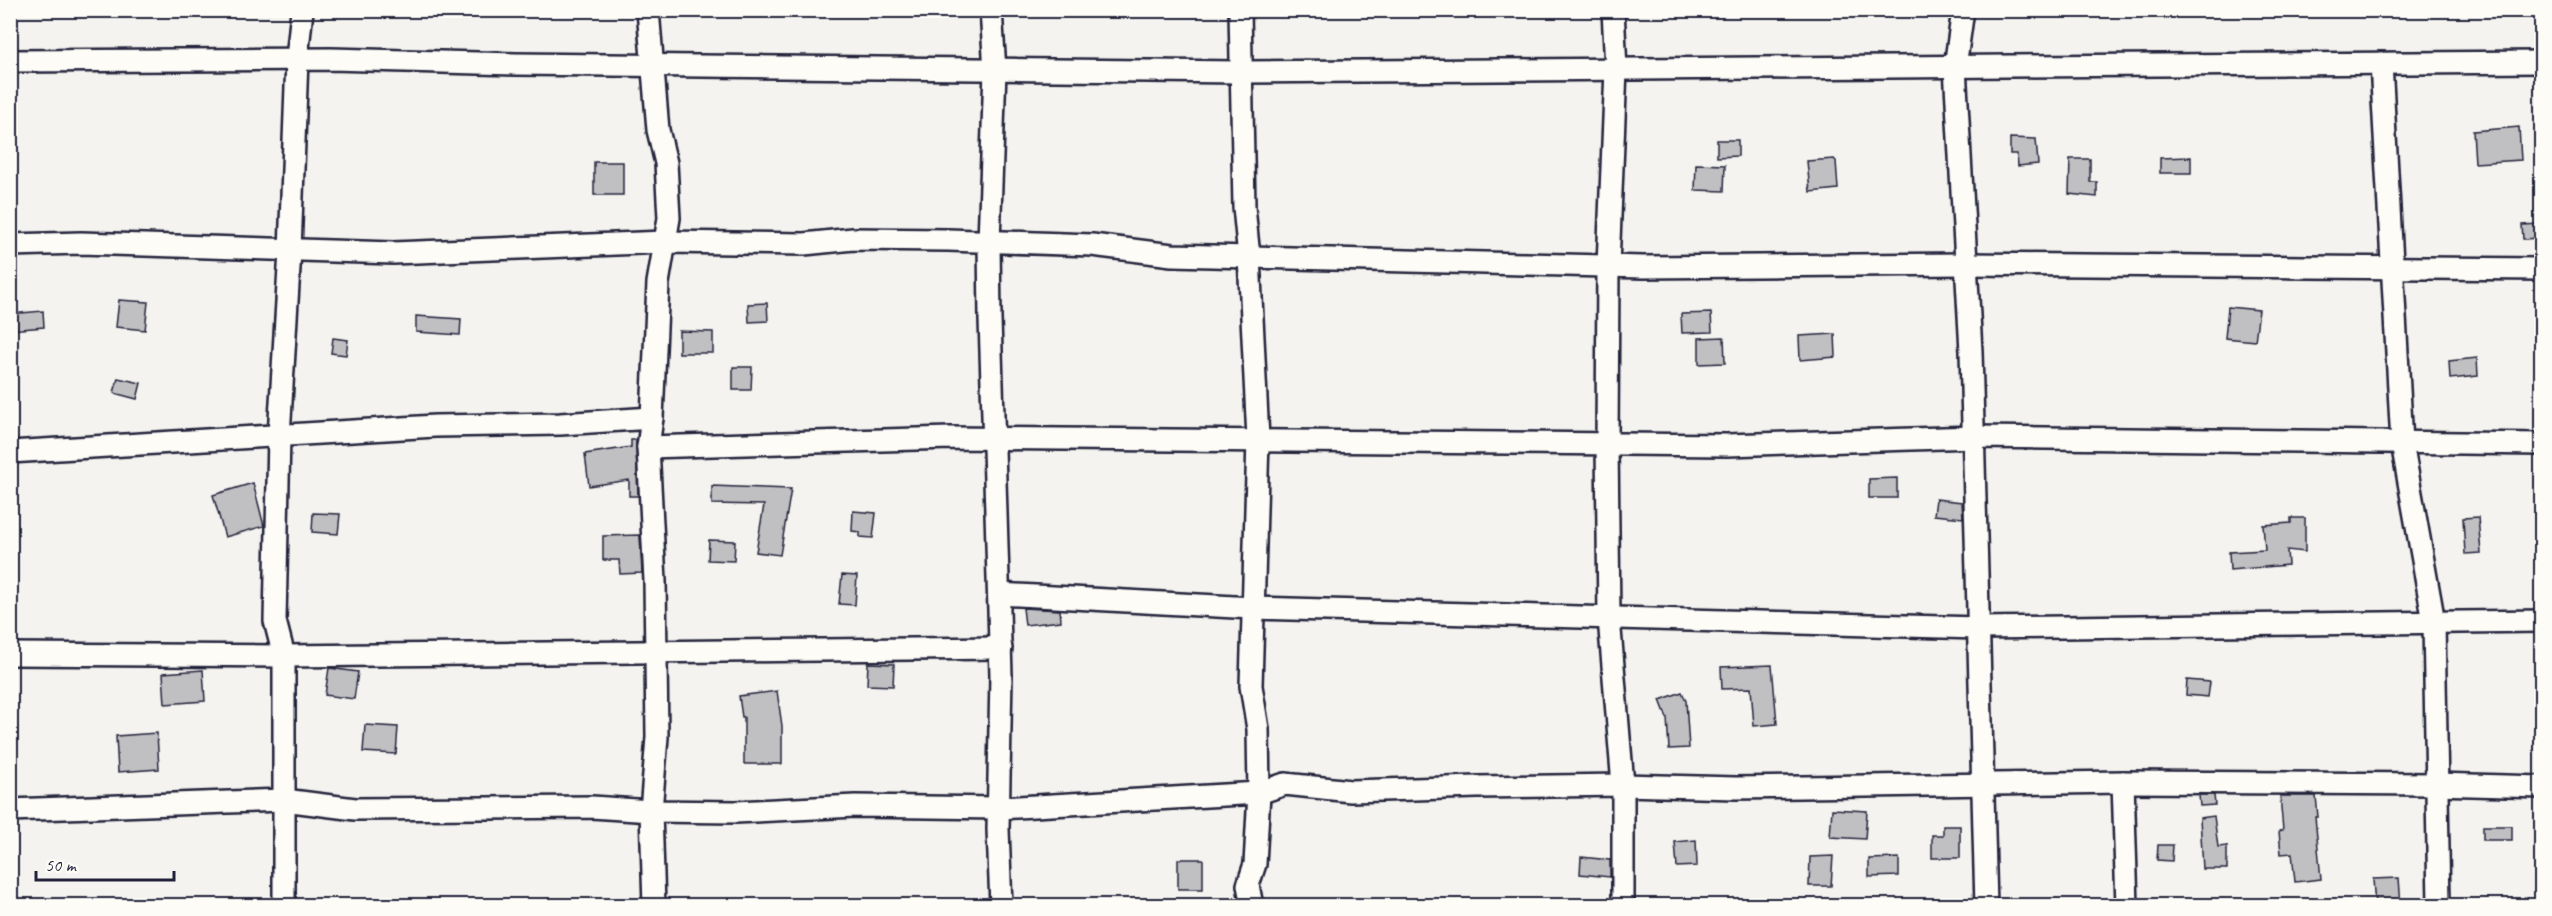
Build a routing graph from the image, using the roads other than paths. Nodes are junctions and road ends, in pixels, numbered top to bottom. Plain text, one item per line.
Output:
1 (302, 10) edge
2 (648, 10) edge
3 (991, 10) edge
4 (1240, 10) edge
5 (1613, 10) edge
6 (1963, 10) edge
7 (297, 59) junction
8 (10, 61) edge
9 (2541, 62) edge
10 (2381, 63) junction
11 (653, 65) junction
12 (1955, 67) junction
13 (1616, 69) junction
14 (995, 70) junction
15 (1242, 72) junction
16 (665, 242) junction
17 (989, 242) junction
18 (10, 245) edge
19 (290, 251) junction
20 (1249, 257) junction
21 (1966, 264) junction
22 (1608, 266) junction
23 (2391, 267) junction
24 (2541, 268) edge
25 (652, 418) junction
26 (279, 436) junction
27 (1974, 437) junction
28 (994, 438) junction
29 (1258, 439) junction
30 (2402, 443) junction
31 (1607, 444) junction
32 (2541, 444) edge
33 (648, 447) junction
34 (10, 452) edge
35 (999, 594) junction
36 (1253, 608) junction
37 (1609, 618) junction
38 (2541, 621) edge
39 (2434, 622) junction
40 (1978, 628) junction
41 (1001, 648) junction
42 (655, 652) junction
43 (10, 654) edge
44 (284, 657) junction
45 (2123, 782) junction
46 (1984, 784) junction
47 (2435, 784) junction
48 (1623, 785) junction
49 (2541, 788) edge
50 (1259, 793) junction
51 (284, 800) junction
52 (999, 808) junction
53 (10, 810) edge
54 (651, 811) junction
55 (284, 906) edge
56 (654, 906) edge
57 (1001, 906) edge
58 (1252, 906) edge
59 (1623, 906) edge
60 (1986, 906) edge
61 (2127, 906) edge
62 (2439, 906) edge

1 - 7 street
2 - 11 street
3 - 14 street
4 - 15 street
5 - 13 street
6 - 12 street
7 - 8 street
7 - 11 street
7 - 19 street
9 - 10 street
10 - 12 street
10 - 23 street
11 - 14 street
11 - 16 street
12 - 13 street
12 - 21 street
13 - 15 street
13 - 22 street
14 - 15 street
14 - 17 street
15 - 20 street
16 - 17 street
16 - 19 street
16 - 25 street
17 - 20 street
17 - 28 street
18 - 19 street
19 - 26 street
20 - 22 street
20 - 29 street
21 - 22 street
21 - 23 street
21 - 27 street
22 - 31 street
23 - 24 street
23 - 30 street
25 - 26 street
25 - 33 street
26 - 34 street
26 - 44 street
27 - 30 street
27 - 31 street
27 - 40 street
28 - 29 street
28 - 33 street
28 - 35 street
29 - 31 street
29 - 36 street
30 - 32 street
30 - 39 street
31 - 37 street
33 - 42 street
35 - 36 street
35 - 41 street
36 - 37 street
36 - 50 street
37 - 40 street
37 - 48 street
38 - 39 street
39 - 40 street
39 - 47 street
40 - 46 street
41 - 42 street
41 - 52 street
42 - 44 street
42 - 54 street
43 - 44 street
44 - 51 street
45 - 46 street
45 - 47 street
45 - 61 street
46 - 48 street
46 - 60 street
47 - 49 street
47 - 62 street
48 - 50 street
48 - 59 street
50 - 52 street
50 - 58 street
51 - 53 street
51 - 54 street
51 - 55 street
52 - 54 street
52 - 57 street
54 - 56 street

